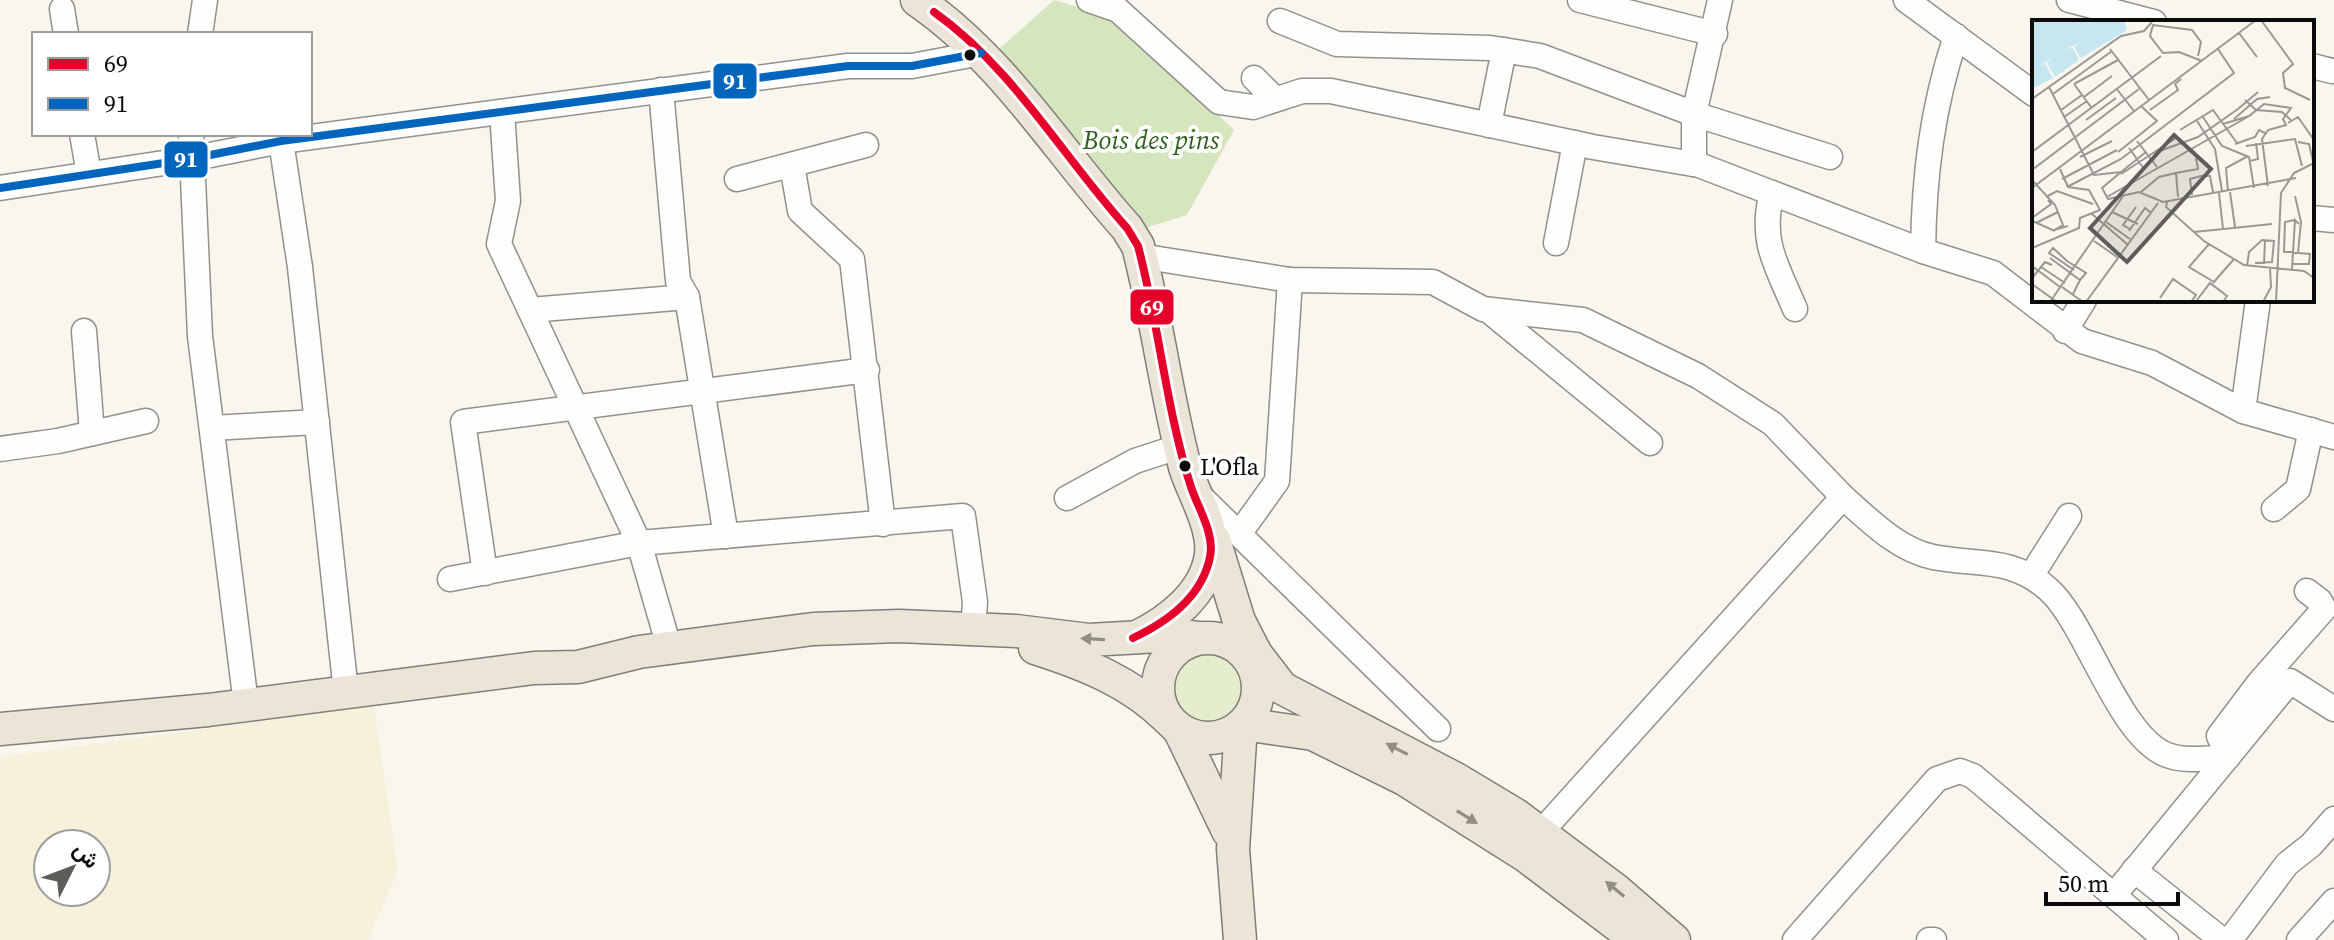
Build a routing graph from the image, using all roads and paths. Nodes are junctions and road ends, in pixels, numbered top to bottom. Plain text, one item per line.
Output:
1 (205, 0) edge
2 (917, 0) edge
3 (1089, 0) edge
4 (1580, 0) edge
5 (1720, 0) edge
6 (1906, 0) edge
7 (2160, 0) edge
8 (2080, 1) edge
9 (62, 9) dead end
10 (2147, 20) edge
11 (2155, 20) edge
12 (1280, 21) dead end
13 (66, 32) edge
14 (200, 32) edge
15 (1715, 34) junction
16 (1956, 36) junction
17 (1504, 50) junction
18 (981, 53) junction
19 (1254, 78) dead end
20 (661, 90) junction
21 (2032, 93) edge
22 (1274, 98) junction
23 (502, 112) junction
24 (1694, 114) junction
25 (1489, 125) junction
26 (82, 136) edge
27 (191, 136) edge
28 (281, 141) junction
29 (1575, 143) junction
30 (866, 145) dead end
31 (1830, 157) dead end
32 (190, 159) junction
33 (1694, 164) junction
34 (792, 165) junction
35 (89, 174) junction
36 (737, 179) dead end
37 (0, 188) edge
38 (1772, 193) junction
39 (2314, 218) edge
40 (2334, 220) edge
41 (1556, 243) dead end
42 (1923, 251) junction
43 (1140, 256) junction
44 (1290, 280) junction
45 (687, 297) junction
46 (2258, 302) edge
47 (2080, 303) edge
48 (1795, 309) dead end
49 (530, 310) junction
50 (1487, 310) junction
51 (84, 331) dead end
52 (2065, 331) junction
53 (867, 370) junction
54 (703, 391) junction
55 (576, 407) junction
56 (2243, 411) junction
57 (146, 421) dead end
58 (317, 422) junction
59 (212, 428) junction
60 (92, 433) junction
61 (2322, 433) edge
62 (1650, 443) dead end
63 (1181, 446) junction
64 (0, 449) edge
65 (1843, 497) junction
66 (1067, 498) dead end
67 (1197, 502) junction
68 (2274, 509) dead end
69 (2069, 516) dead end
70 (883, 524) junction
71 (1239, 534) junction
72 (726, 536) junction
73 (639, 543) junction
74 (485, 573) junction
75 (2031, 576) junction
76 (450, 579) dead end
77 (2307, 591) dead end
78 (1184, 604) junction
79 (1239, 621) junction
80 (976, 629) junction
81 (1133, 638) junction
82 (1182, 641) junction
83 (666, 649) junction
84 (1249, 659) junction
85 (1282, 688) junction
86 (346, 692) junction
87 (246, 704) junction
88 (2334, 709) edge
89 (1174, 724) junction
90 (1242, 725) junction
91 (0, 729) edge
92 (1438, 729) dead end
93 (2228, 757) junction
94 (2334, 819) edge
95 (1541, 832) junction
96 (1233, 849) junction
97 (2134, 870) junction
98 (2115, 894) junction
99 (2334, 901) edge
100 (1240, 940) edge
101 (1637, 940) edge
102 (1674, 940) edge
103 (1795, 940) edge
104 (2166, 940) edge
105 (2222, 940) edge
106 (2230, 940) edge
107 (2299, 940) edge

1 - 14 street
2 - 18 main road
3 - 22 street
4 - 15 street
5 - 15 street
6 - 16 street
7 - 11 street
8 - 10 street
9 - 13 street
12 - 17 street
15 - 24 street
16 - 21 street
16 - 42 street
17 - 24 street
17 - 25 street
18 - 20 street
18 - 43 main road
19 - 22 street
20 - 23 street
20 - 45 street
22 - 25 street
23 - 28 street
23 - 49 street
24 - 31 street
24 - 33 street
25 - 29 street
26 - 35 street
27 - 32 street
28 - 32 street
28 - 58 street
29 - 33 street
29 - 41 street
30 - 34 street
32 - 35 street
32 - 59 street
33 - 38 street
34 - 36 street
34 - 53 street
35 - 37 street
38 - 42 street
38 - 48 street
39 - 40 street
42 - 52 street
43 - 44 street
43 - 63 main road
44 - 50 street
44 - 71 street
45 - 49 street
45 - 54 street
46 - 56 street
47 - 52 street
49 - 55 street
50 - 62 street
50 - 65 street
51 - 60 street
52 - 56 street
53 - 54 street
53 - 70 street
54 - 55 street
54 - 72 street
55 - 73 street
55 - 74 street
56 - 61 street
57 - 60 street
58 - 59 street
58 - 86 street
59 - 87 street
60 - 64 street
61 - 68 street
63 - 66 street
63 - 67 main road
65 - 75 street
65 - 95 street
67 - 71 street
67 - 78 main road
67 - 79 main road
69 - 75 street
70 - 72 street
70 - 80 street
71 - 92 street
72 - 73 street
73 - 74 street
73 - 83 street
74 - 76 street
75 - 93 street
77 - 93 street
78 - 81 main road
78 - 82 main road
79 - 84 main road
79 - 85 main road
81 -> 80 main road
80 - 83 main road
80 - 89 main road
81 - 82 main road
82 - 84 main road
82 - 89 main road
83 - 86 main road
84 - 85 main road
84 - 90 main road
95 -> 85 main road
86 - 87 main road
87 - 91 main road
88 - 93 street
89 - 90 main road
89 - 96 main road
90 - 96 main road
90 -> 101 main road
93 - 97 street
94 - 106 street
102 -> 95 main road
96 - 100 main road
97 - 98 street
97 - 105 street
98 - 103 street
98 - 104 street
99 - 107 street

